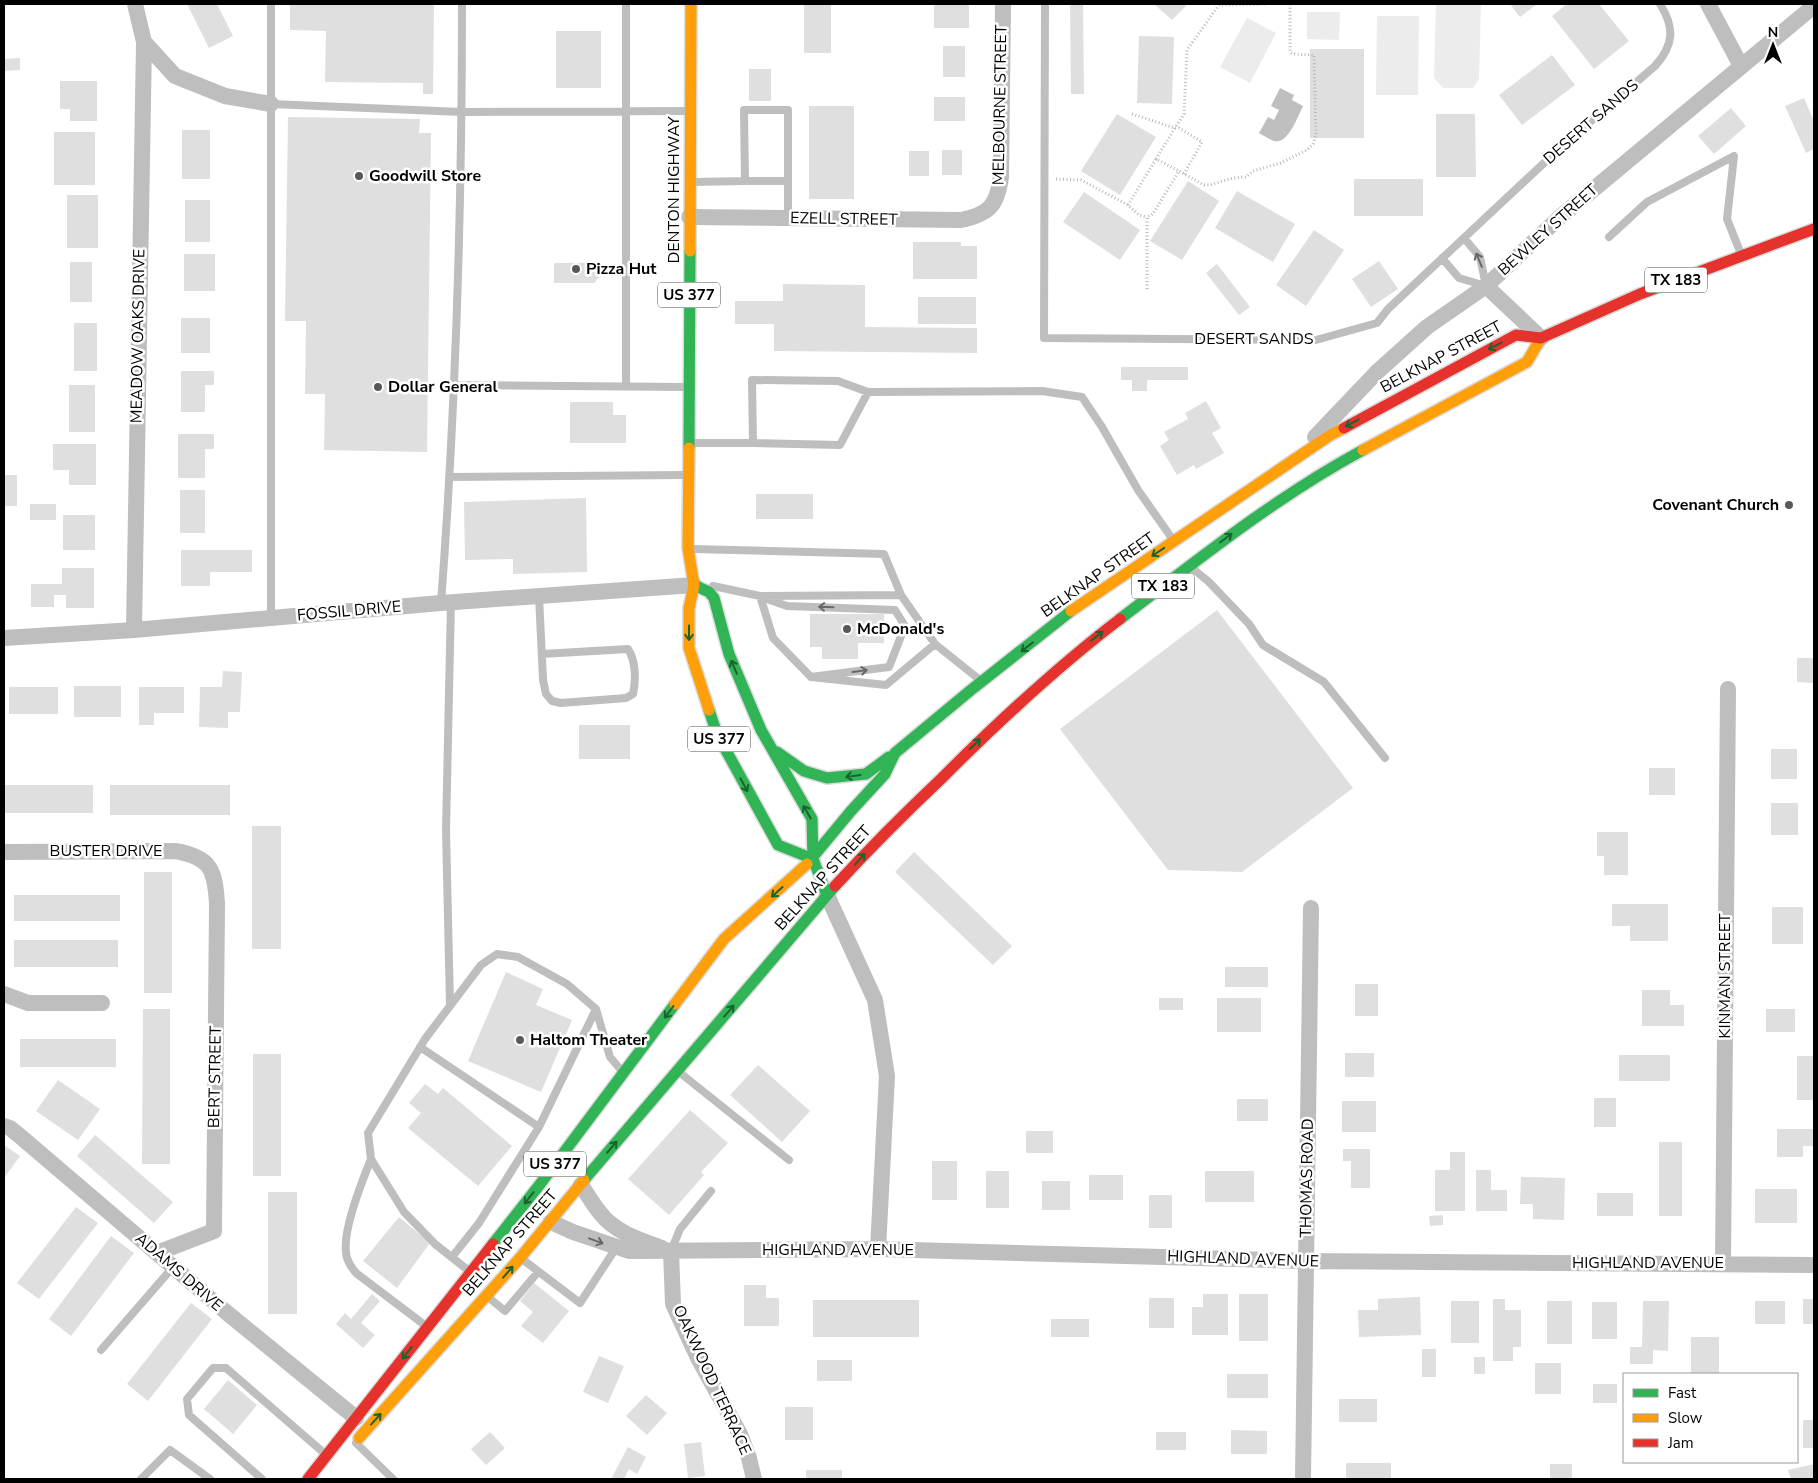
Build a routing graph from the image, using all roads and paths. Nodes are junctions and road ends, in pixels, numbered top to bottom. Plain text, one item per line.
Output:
1 (135, 4) edge
2 (271, 4) edge
3 (462, 4) edge
4 (626, 4) edge
5 (691, 4) edge
6 (1003, 4) edge
7 (1045, 4) edge
8 (1265, 4) edge
9 (1290, 4) edge
10 (1662, 4) edge
11 (1708, 4) edge
12 (1220, 5) edge
13 (1814, 6) edge
14 (144, 42) junction
15 (1741, 66) junction
16 (271, 104) junction
17 (690, 111) junction
18 (462, 112) junction
19 (626, 112) junction
20 (1132, 114) dead end
21 (1175, 128) junction
22 (1156, 159) junction
23 (1179, 172) junction
24 (1184, 174) junction
25 (1043, 179) junction
26 (745, 181) junction
27 (788, 181) junction
28 (690, 182) junction
29 (992, 204) joint
30 (1128, 205) junction
31 (690, 217) junction
32 (1147, 217) junction
33 (788, 218) junction
34 (1814, 229) edge
35 (1464, 238) junction
36 (1609, 238) dead end
37 (1742, 256) junction
38 (1442, 258) junction
39 (1486, 286) junction
40 (1148, 289) dead end
41 (1541, 338) junction
42 (455, 385) junction
43 (626, 386) junction
44 (689, 387) junction
45 (868, 392) junction
46 (689, 443) junction
47 (753, 443) junction
48 (1290, 462) junction
49 (689, 475) junction
50 (450, 477) junction
51 (1174, 541) junction
52 (688, 548) junction
53 (1189, 566) junction
54 (694, 585) junction
55 (901, 595) junction
56 (539, 596) junction
57 (760, 596) junction
58 (446, 603) junction
59 (271, 618) junction
60 (134, 630) junction
61 (4, 638) edge
62 (935, 644) junction
63 (542, 654) junction
64 (811, 677) junction
65 (982, 681) junction
66 (1728, 688) dead end
67 (770, 746) junction
68 (895, 753) junction
69 (1385, 758) dead end
70 (4, 852) edge
71 (813, 859) junction
72 (206, 864) joint
73 (828, 895) junction
74 (1311, 908) dead end
75 (4, 994) edge
76 (102, 1003) dead end
77 (450, 1005) junction
78 (596, 1009) junction
79 (420, 1047) junction
80 (678, 1070) junction
81 (624, 1073) junction
82 (4, 1126) edge
83 (539, 1127) junction
84 (371, 1159) junction
85 (789, 1160) dead end
86 (581, 1184) junction
87 (711, 1190) dead end
88 (551, 1222) junction
89 (616, 1248) junction
90 (878, 1249) junction
91 (672, 1251) junction
92 (156, 1253) junction
93 (452, 1257) junction
94 (520, 1258) junction
95 (1305, 1261) junction
96 (1723, 1264) junction
97 (1814, 1265) edge
98 (173, 1267) junction
99 (538, 1272) junction
100 (470, 1273) junction
101 (487, 1296) junction
102 (427, 1328) junction
103 (101, 1350) dead end
104 (356, 1418) junction
105 (348, 1448) junction
106 (327, 1455) junction
107 (141, 1479) edge
108 (210, 1479) edge
109 (262, 1479) edge
110 (308, 1479) edge
111 (318, 1479) edge
112 (393, 1479) edge
113 (754, 1479) edge
114 (1304, 1479) edge

1 - 14 street, MEADOW OAKS DRIVE
2 - 16 lane
3 - 18 lane
4 - 19 lane
5 - 17 main road, DENTON HIGHWAY / US 377
6 - 29 street, MELBOURNE STREET
7 - 25 lane, DESERT SANDS
8 - 12 path
9 - 24 path
10 - 35 lane, DESERT SANDS
11 - 15 street
12 - 21 path
13 - 15 street, BEWLEY STREET
14 - 16 street, MEADOW OAKS DRIVE
14 - 60 street, MEADOW OAKS DRIVE
15 - 39 street, BEWLEY STREET
16 - 18 lane
16 - 59 lane
17 - 19 lane
17 - 28 main road, DENTON HIGHWAY / US 377
18 - 19 lane
18 - 42 lane
19 - 43 lane
20 - 21 path
21 - 22 path
21 - 24 path
22 - 23 path
22 - 30 path
23 - 24 path
23 - 32 path
25 - 30 path
25 - 38 lane, DESERT SANDS
26 - 27 lane
26 - 27 lane
26 - 28 lane
27 - 33 lane
28 - 31 main road, DENTON HIGHWAY / US 377
29 - 33 street, EZELL STREET
30 - 32 path
31 - 33 street, EZELL STREET
31 - 44 main road, DENTON HIGHWAY / US 377
32 - 40 path
34 - 37 main road, TX 183
35 - 38 lane, DESERT SANDS
39 -> 35 lane
36 - 37 lane
37 - 41 main road, TX 183
38 - 39 lane
39 - 41 street
39 - 48 street, BEWLEY STREET
41 -> 48 main road, BELKNAP STREET / TX 183
53 -> 41 main road, BELKNAP STREET / TX 183
42 - 43 lane
42 - 50 lane
43 - 44 lane
44 - 46 main road, DENTON HIGHWAY / US 377
45 - 47 lane
45 - 47 lane
45 - 51 lane
46 - 47 lane
46 - 49 main road, DENTON HIGHWAY / US 377
48 - 51 main road, BELKNAP STREET / TX 183
49 - 50 lane
49 - 52 main road, DENTON HIGHWAY / US 377
50 - 58 lane
51 -> 65 main road, BELKNAP STREET / TX 183
52 - 54 main road, DENTON HIGHWAY / US 377
52 - 55 lane
53 - 69 lane
73 -> 53 main road, BELKNAP STREET / TX 183
54 - 56 street, FOSSIL DRIVE
54 - 57 lane
67 -> 54 main road, US 377
54 -> 71 main road, DENTON HIGHWAY / US 377
55 - 57 lane
55 - 62 lane
56 - 58 street, FOSSIL DRIVE
56 - 63 lane
57 - 64 lane
64 -> 57 lane
58 - 59 street, FOSSIL DRIVE
58 - 77 lane
59 - 60 street, FOSSIL DRIVE
60 - 61 street, FOSSIL DRIVE
62 - 64 lane
62 - 65 lane
63 - 63 lane
65 - 68 main road, BELKNAP STREET / TX 183
66 - 96 street, KINMAN STREET
68 -> 67 main road
71 -> 67 main road, US 377
68 - 71 main road, BELKNAP STREET / TX 183
70 - 72 street, BUSTER DRIVE
71 - 73 main road, US 377
71 -> 81 main road, BELKNAP STREET / US 377
72 - 92 street, BERT STREET
80 -> 73 main road, BELKNAP STREET / US 377
73 - 90 street
74 - 95 street, THOMAS ROAD
75 - 76 street
77 - 78 lane
77 - 79 lane
78 - 81 lane
78 - 83 lane
79 - 83 lane
79 - 84 lane
80 - 85 lane
86 -> 80 main road, BELKNAP STREET / US 377
81 -> 100 main road, BELKNAP STREET / US 377
82 - 92 street, ADAMS DRIVE
83 - 93 lane
84 - 93 lane
84 - 102 lane
86 - 88 main road, BELKNAP STREET / US 377
86 - 91 street
87 - 91 lane
88 -> 89 street
88 - 94 main road, BELKNAP STREET / US 377
89 - 91 street
89 - 99 lane
90 - 91 street, HIGHLAND AVENUE
90 - 95 street, HIGHLAND AVENUE
91 - 113 street, OAKWOOD TERRACE
92 - 98 street, ADAMS DRIVE
93 - 100 lane
94 - 99 lane
101 -> 94 main road, BELKNAP STREET / US 377
95 - 96 street, HIGHLAND AVENUE
95 - 114 street, THOMAS ROAD
96 - 97 street, HIGHLAND AVENUE
98 - 103 lane
98 - 104 street, ADAMS DRIVE
99 - 101 lane
100 - 102 main road, BELKNAP STREET / US 377
105 -> 101 main road, BELKNAP STREET / US 377
102 -> 104 main road, BELKNAP STREET / US 377
104 - 106 main road, BELKNAP STREET / US 377
105 - 111 main road, BELKNAP STREET / US 377
105 - 112 lane
106 - 109 lane
106 - 110 main road, BELKNAP STREET / US 377
107 - 108 lane

